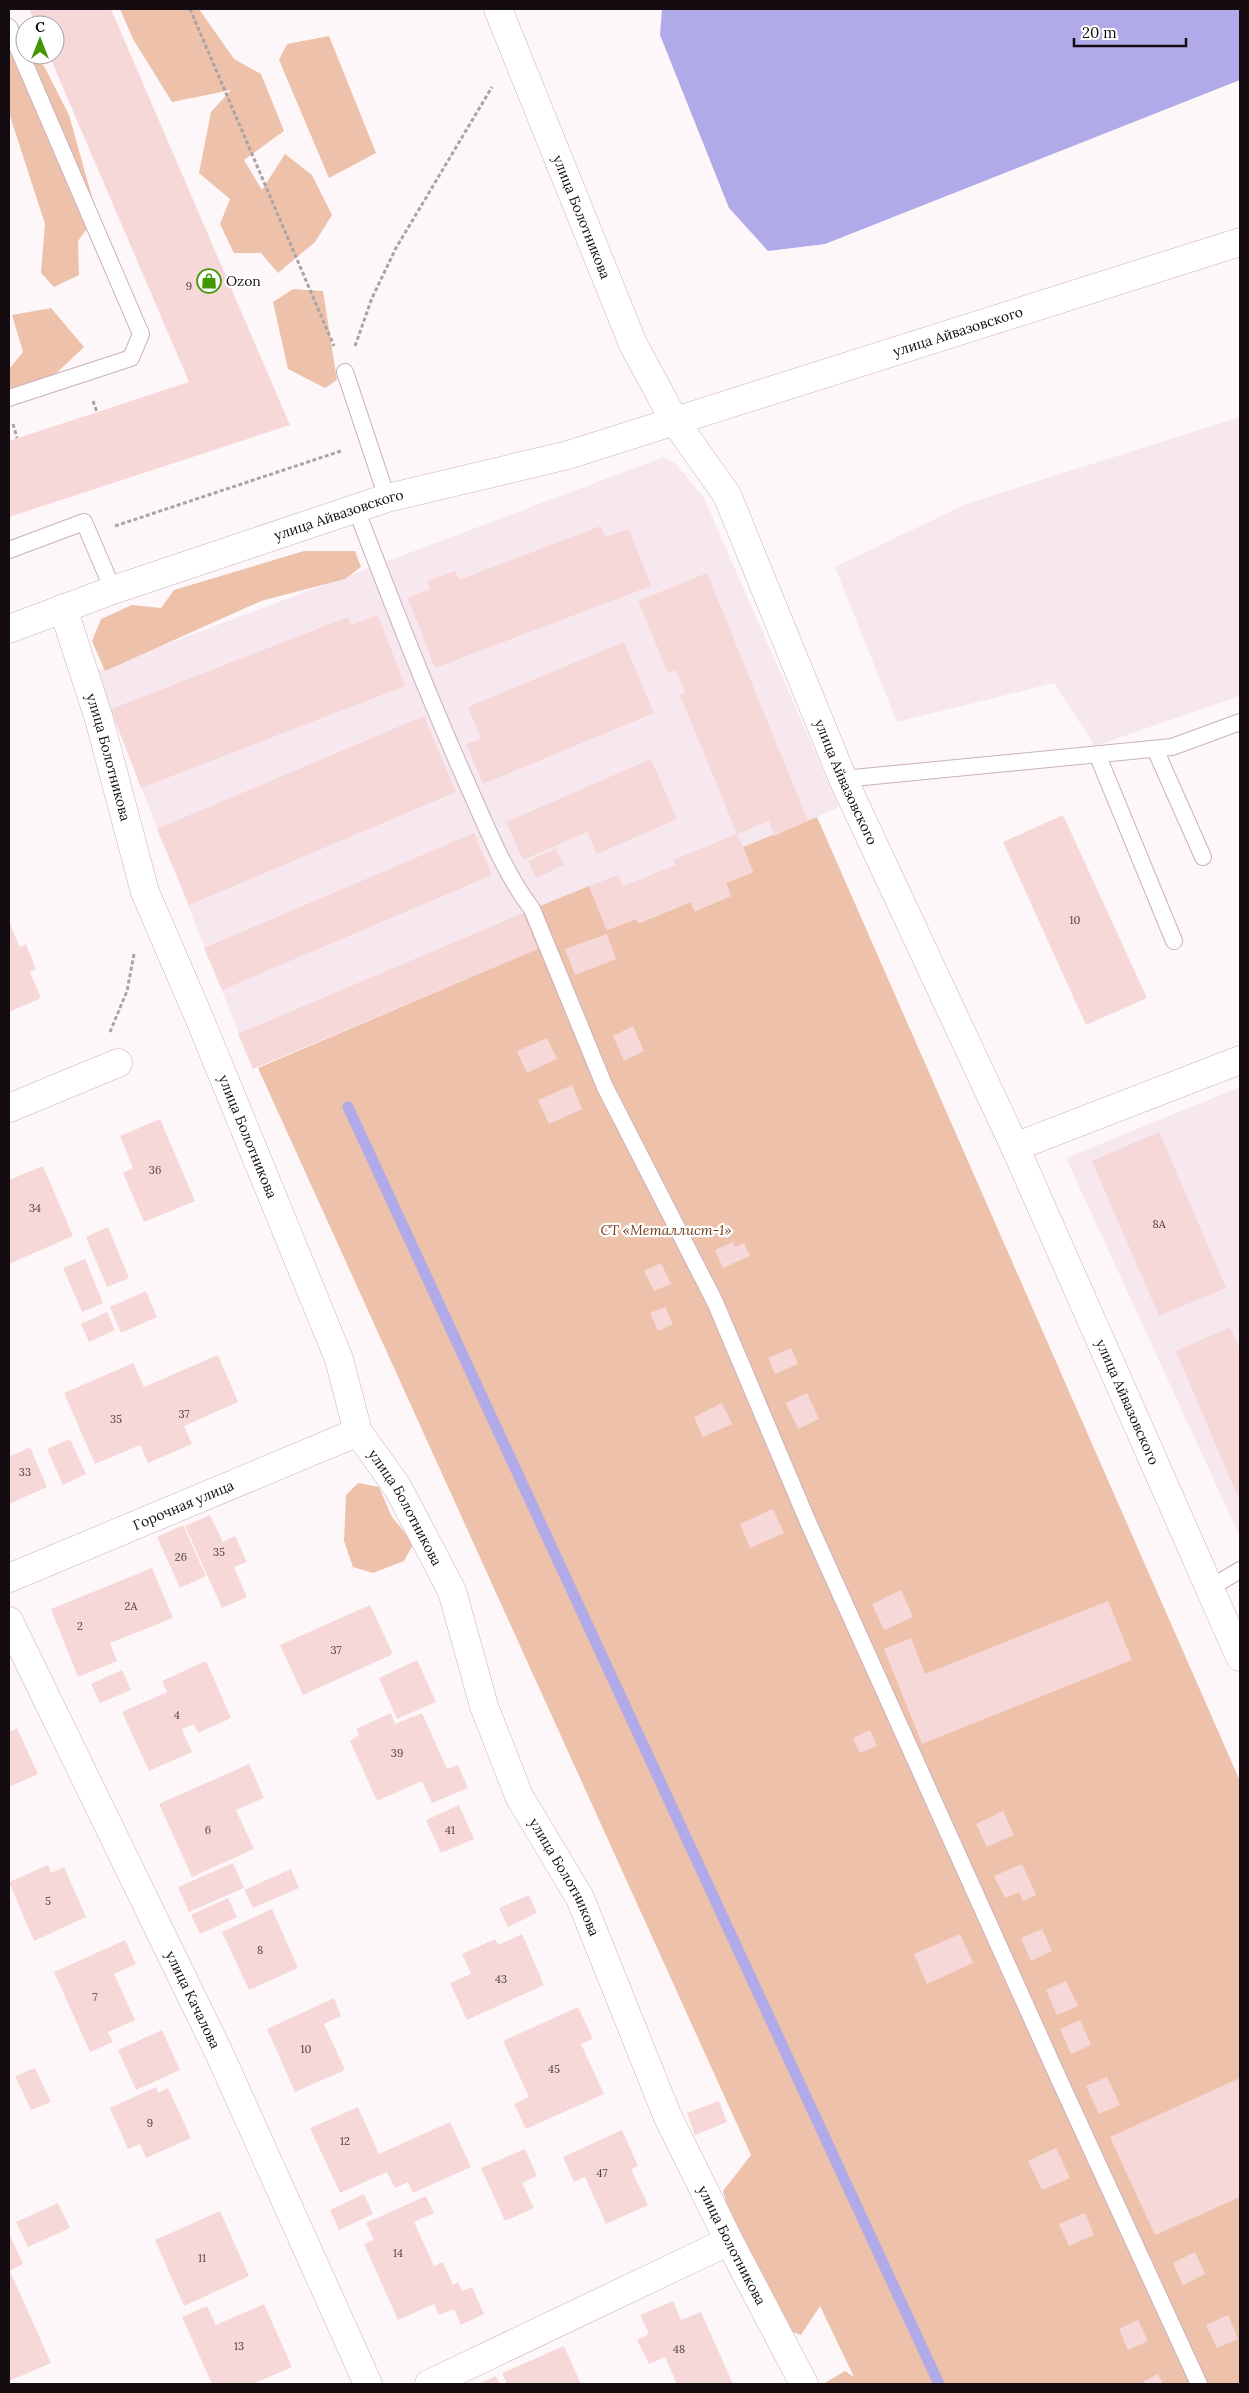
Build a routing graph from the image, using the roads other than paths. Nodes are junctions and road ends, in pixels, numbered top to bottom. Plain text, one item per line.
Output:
1 (498, 9) edge
2 (9, 27) edge
3 (1240, 242) edge
4 (345, 372) road end
5 (9, 398) edge
6 (674, 420) junction
7 (387, 498) junction
8 (356, 509) junction
9 (9, 550) edge
10 (113, 590) junction
11 (62, 608) junction
12 (9, 629) edge
13 (1240, 722) edge
14 (1155, 749) junction
15 (1097, 754) junction
16 (843, 779) junction
17 (1203, 857) dead end
18 (1174, 940) dead end
19 (1240, 1060) edge
20 (106, 1068) road end
21 (9, 1108) edge
22 (1015, 1148) junction
23 (358, 1432) junction
24 (1240, 1570) edge
25 (9, 1578) edge
26 (1210, 1588) junction
27 (9, 1621) edge
28 (1240, 1657) edge
29 (729, 2241) junction
30 (368, 2384) edge
31 (429, 2384) edge
32 (804, 2384) edge
33 (1199, 2384) edge

1 - 6 street, улица Болотникова
2 - 5 lane
3 - 6 street, улица Айвазовского
4 - 7 lane
6 - 7 street, улица Айвазовского
6 - 16 street, улица Айвазовского
7 - 8 street, улица Айвазовского
8 - 10 street, улица Айвазовского
8 - 33 lane
9 - 10 lane
10 - 11 street, улица Айвазовского
11 - 12 street, улица Айвазовского
11 - 23 street, улица Болотникова
13 - 14 lane
14 - 15 lane
14 - 17 lane
15 - 16 lane
15 - 18 lane
16 - 22 street, улица Айвазовского
19 - 22 street
20 - 21 street
22 - 26 street, улица Айвазовского
23 - 25 street, Горочная улица
23 - 29 street, улица Болотникова
24 - 26 lane
26 - 28 street, улица Айвазовского
27 - 30 street, улица Качалова
29 - 31 street
29 - 32 street, улица Болотникова

